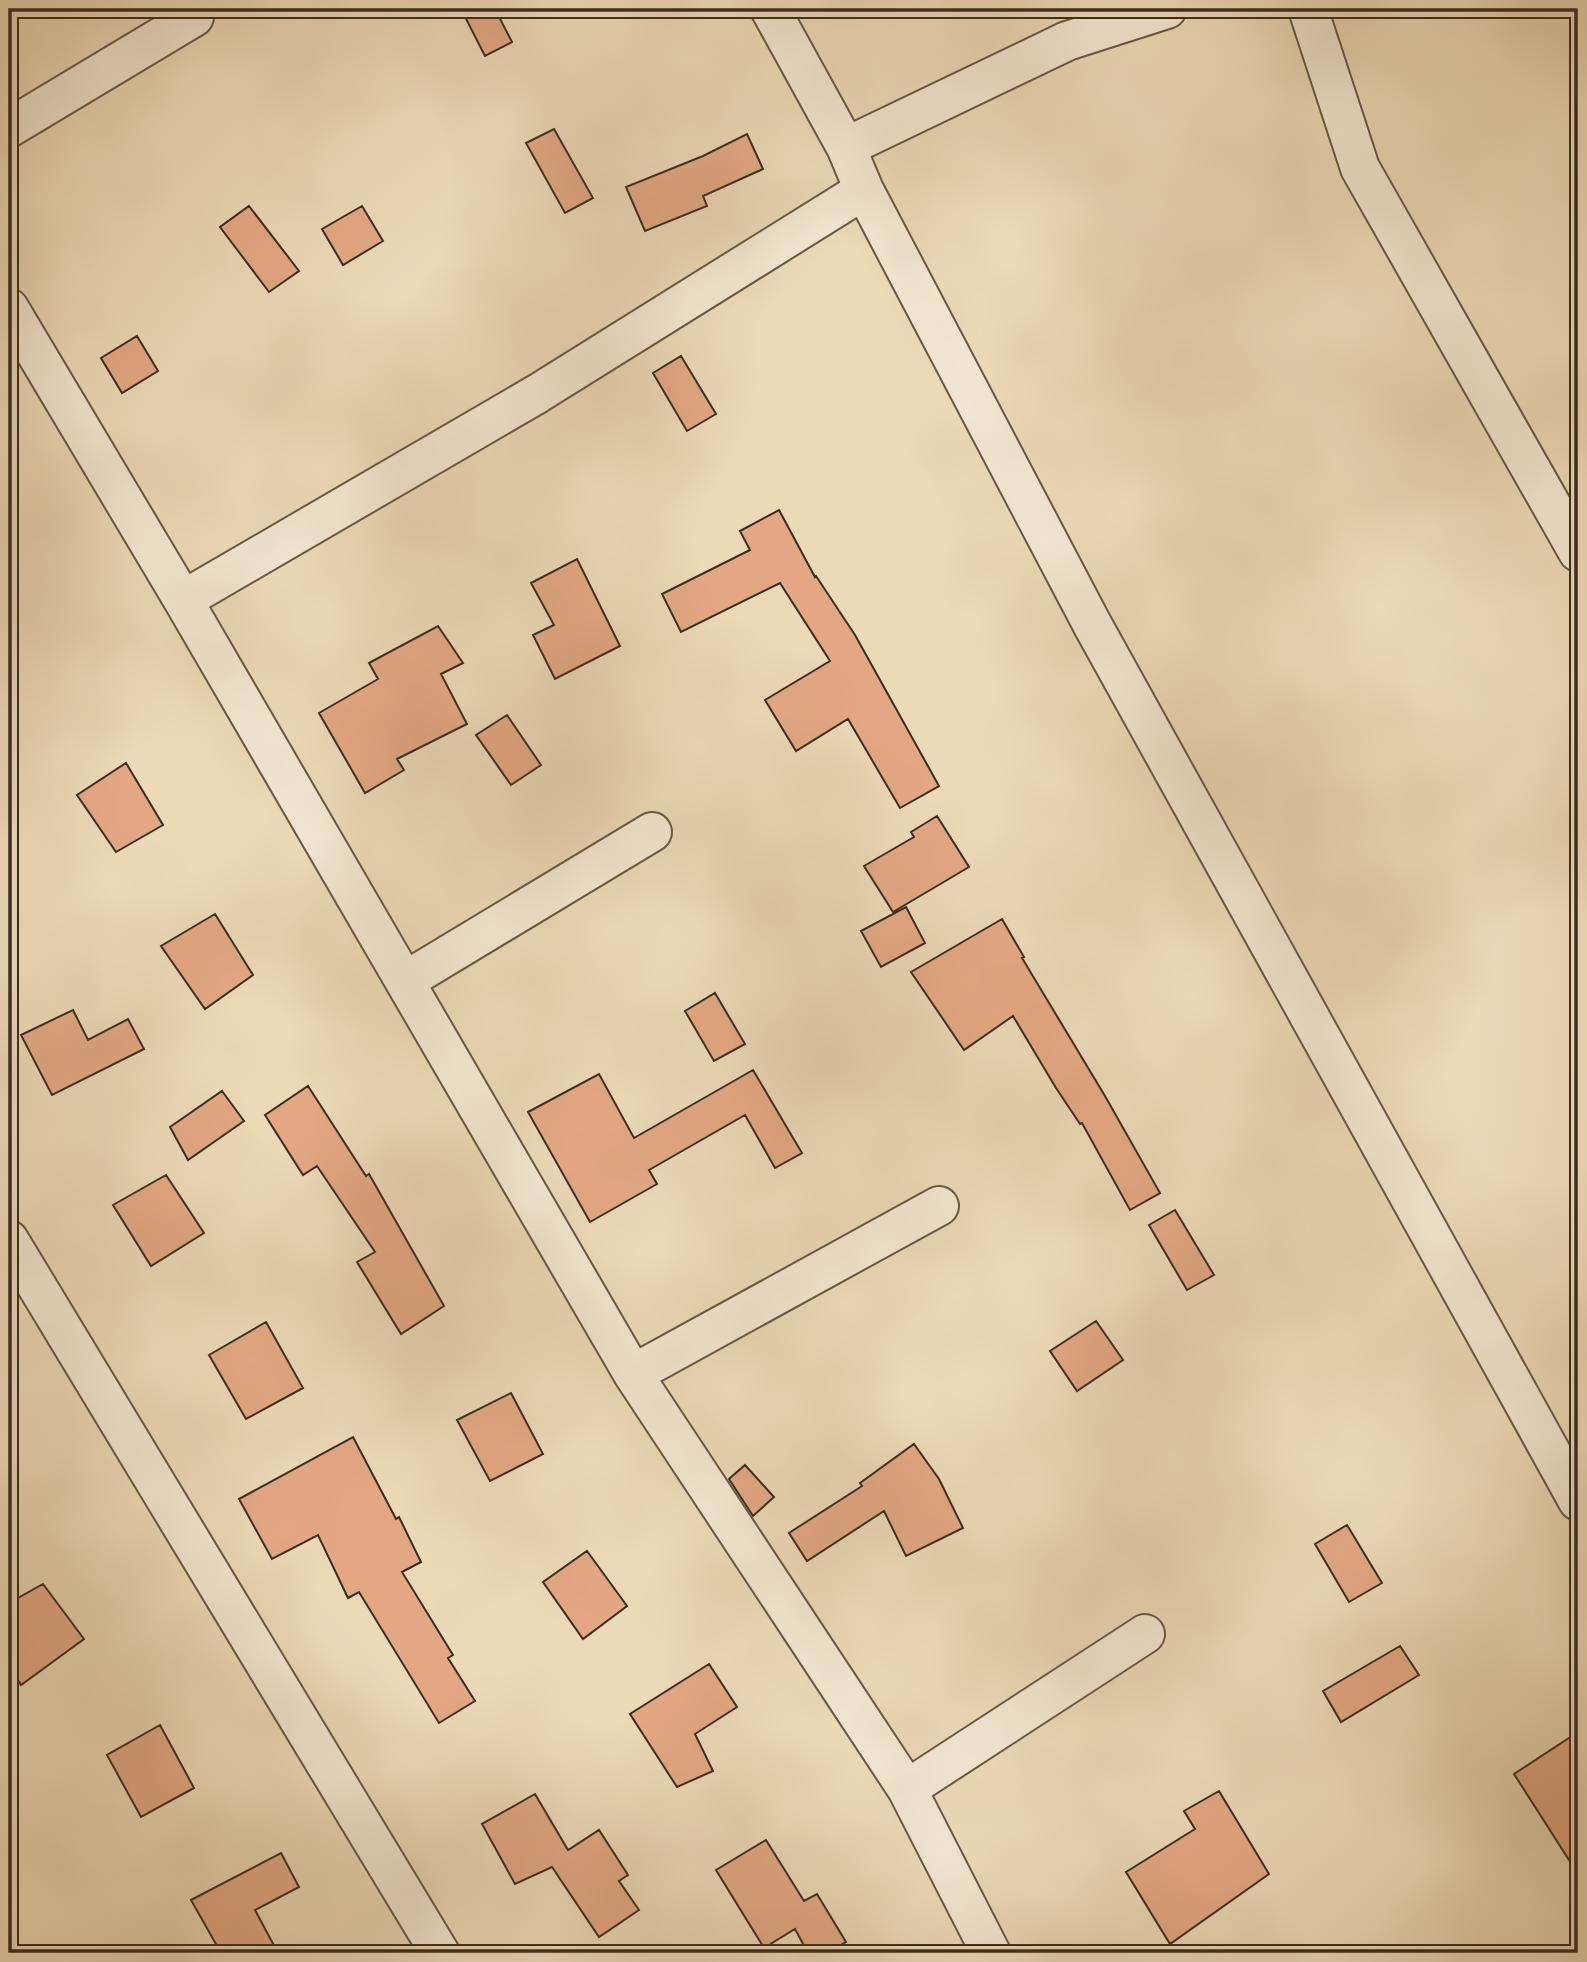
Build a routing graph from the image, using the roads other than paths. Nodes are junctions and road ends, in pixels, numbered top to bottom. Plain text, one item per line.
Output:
1 (770, 9) edge
2 (1167, 9) edge
3 (1308, 9) edge
4 (194, 17) dead end
5 (9, 128) edge
6 (846, 147) junction
7 (864, 190) junction
8 (9, 307) edge
9 (1578, 552) edge
10 (183, 600) junction
11 (652, 832) dead end
12 (405, 981) junction
13 (939, 1206) dead end
14 (9, 1240) edge
15 (633, 1374) junction
16 (1578, 1501) edge
17 (1145, 1634) dead end
18 (907, 1789) junction
19 (440, 1953) edge
20 (991, 1953) edge

1 - 6 street
2 - 6 street
3 - 9 street
4 - 5 street
6 - 7 street
7 - 10 street
7 - 16 street
8 - 10 street
10 - 12 street
11 - 12 street
12 - 15 street
13 - 15 street
14 - 19 street
15 - 18 street
17 - 18 street
18 - 20 street

